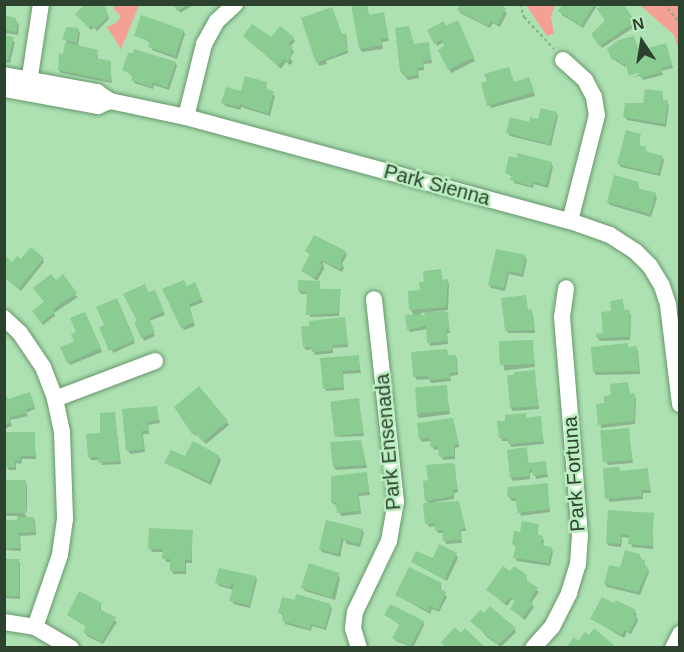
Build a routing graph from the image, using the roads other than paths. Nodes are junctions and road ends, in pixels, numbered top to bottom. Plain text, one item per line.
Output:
1 (41, 4) edge
2 (235, 4) edge
3 (563, 60) road end
4 (4, 75) edge
5 (28, 86) junction
6 (4, 89) edge
7 (186, 117) junction
8 (570, 221) junction
9 (566, 288) dead end
10 (374, 299) dead end
11 (4, 318) edge
12 (154, 361) dead end
13 (678, 368) edge
14 (55, 399) junction
15 (680, 404) edge
16 (4, 622) edge
17 (34, 627) junction
18 (680, 634) edge
19 (71, 648) edge
20 (359, 648) edge
21 (533, 648) edge
22 (672, 648) edge

1 - 5 street
2 - 7 street
3 - 8 street
4 - 5 street, Park Sienna
5 - 6 street, Park Sienna
5 - 7 street, Park Sienna
7 - 8 street, Park Sienna
8 - 13 street, Park Sienna
9 - 21 street, Park Fortuna
10 - 20 street, Park Ensenada
11 - 14 street
12 - 14 street
13 - 15 street, Park Sienna
14 - 17 street
16 - 17 street
17 - 19 street
18 - 22 street

